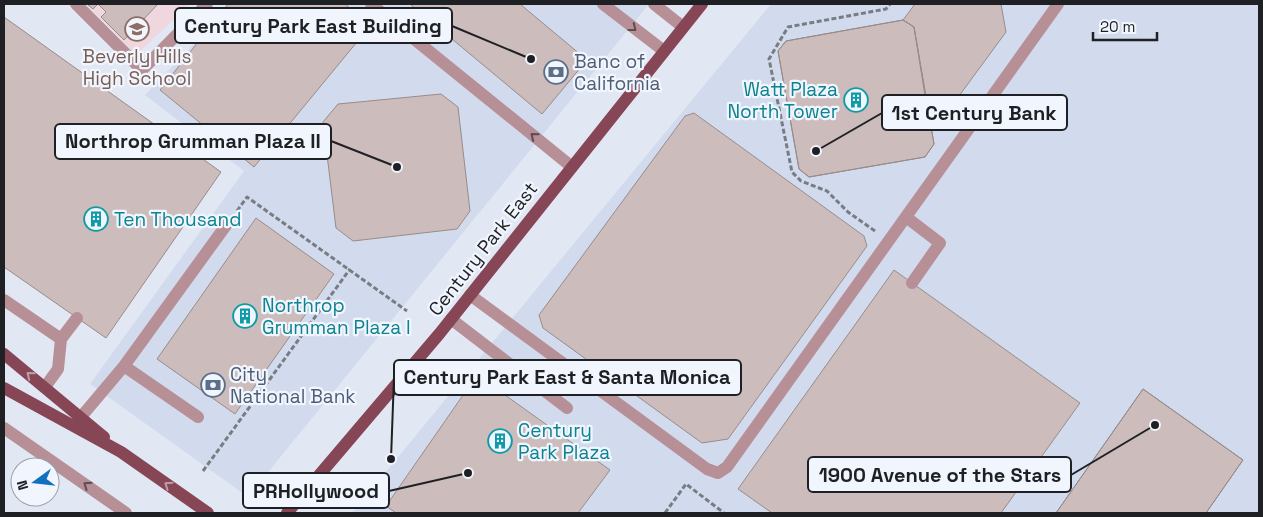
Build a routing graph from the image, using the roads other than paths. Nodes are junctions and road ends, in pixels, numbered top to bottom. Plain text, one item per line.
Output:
1 (76, 4) edge
2 (207, 4) edge
3 (371, 4) edge
4 (603, 4) edge
5 (654, 4) edge
6 (702, 4) edge
7 (1058, 4) edge
8 (683, 27) junction
9 (664, 52) junction
10 (572, 167) junction
11 (906, 216) junction
12 (227, 224) road end
13 (912, 283) dead end
14 (470, 295) junction
15 (4, 300) edge
16 (77, 318) dead end
17 (451, 319) junction
18 (61, 339) junction
19 (4, 354) edge
20 (124, 366) junction
21 (45, 387) junction
22 (4, 388) edge
23 (567, 408) dead end
24 (81, 417) junction
25 (198, 417) dead end
26 (4, 428) edge
27 (120, 452) junction
28 (126, 513) edge
29 (208, 513) edge
30 (287, 513) edge

1 - 2 lane
10 -> 3 lane
4 -> 9 lane
5 - 8 lane
6 - 8 main road, Century Park East
7 - 11 lane
8 - 9 main road, Century Park East
9 - 10 main road, Century Park East
10 - 14 main road, Century Park East
11 - 13 lane
11 - 14 lane
12 - 20 lane
14 - 17 main road, Century Park East
15 - 18 lane
16 - 18 lane
17 - 23 lane
17 - 30 main road, Century Park East
18 - 21 lane
21 -> 19 main road
20 - 24 lane
20 - 25 lane
21 - 24 main road
22 - 27 main road
24 - 27 main road
28 -> 26 lane
29 -> 27 main road

